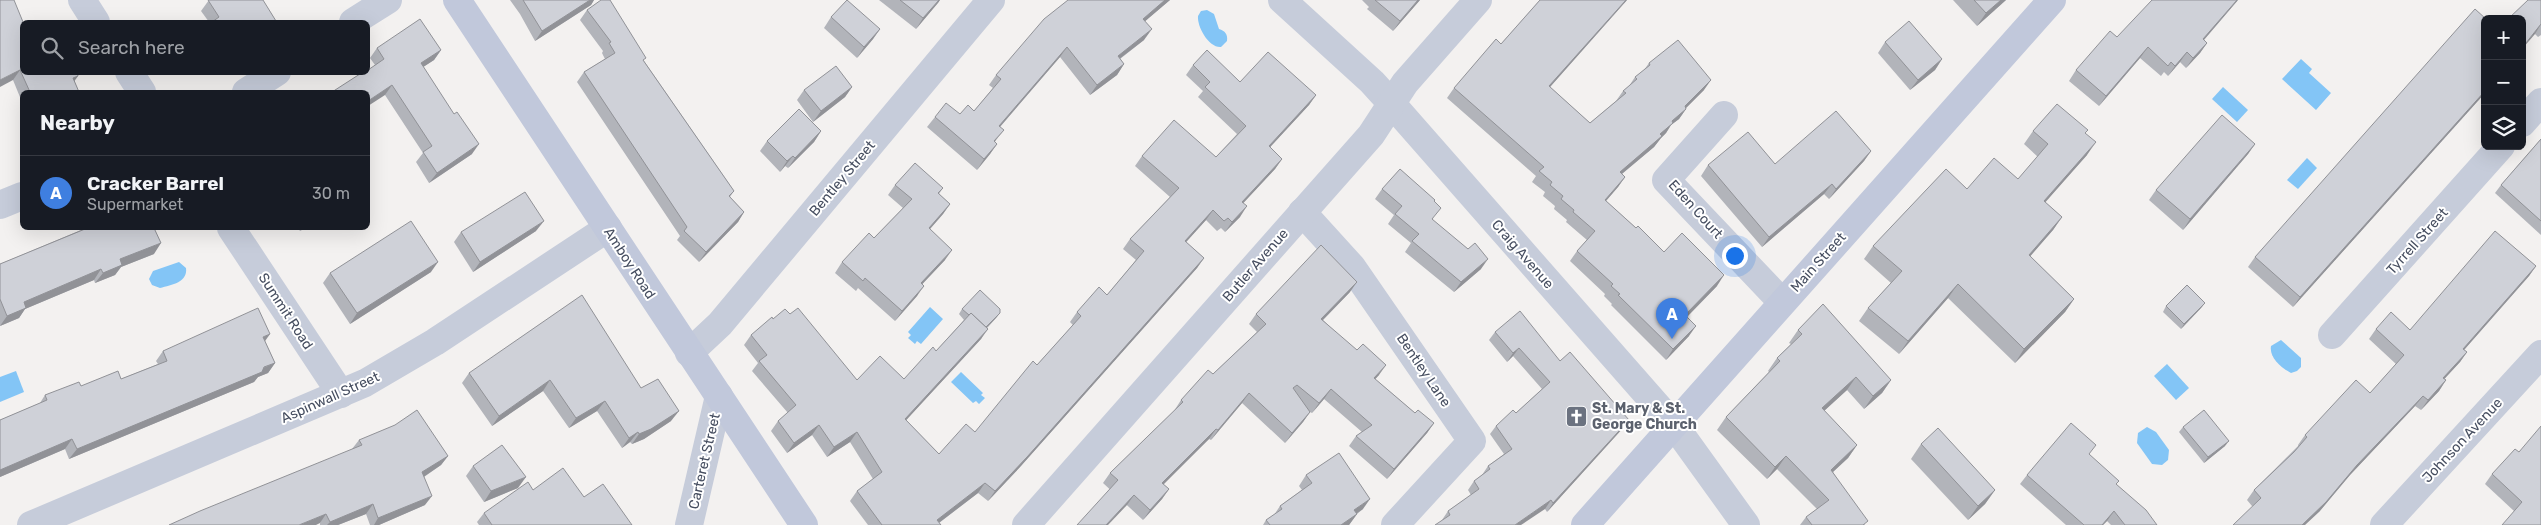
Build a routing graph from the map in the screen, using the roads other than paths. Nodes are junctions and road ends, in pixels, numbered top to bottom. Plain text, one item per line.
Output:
1 (82, 0) edge
2 (388, 0) edge
3 (457, 0) edge
4 (991, 0) edge
5 (1282, 0) edge
6 (1478, 0) edge
7 (2052, 0) edge
8 (95, 20) edge
9 (356, 20) edge
10 (131, 75) edge
11 (272, 75) edge
12 (141, 90) edge
13 (249, 90) edge
14 (2541, 102) edge
15 (1392, 104) junction
16 (1724, 115) dead end
17 (2526, 119) edge
18 (2497, 150) edge
19 (20, 197) edge
20 (0, 205) edge
21 (1302, 212) junction
22 (608, 228) junction
23 (232, 230) edge
24 (1782, 302) junction
25 (2332, 335) dead end
26 (689, 352) junction
27 (2541, 354) edge
28 (341, 394) junction
29 (718, 396) junction
30 (1674, 425) junction
31 (800, 524) edge
32 (31, 525) edge
33 (689, 525) edge
34 (1026, 525) edge
35 (1395, 525) edge
36 (1585, 525) edge
37 (1746, 525) edge
38 (2384, 525) edge

1 - 8 street
2 - 9 street
3 - 22 street, Amboy Road
4 - 26 street, Bentley Street
5 - 15 street, Craig Avenue
6 - 15 street, Butler Avenue
7 - 24 street, Main Street
10 - 12 street
11 - 13 street
14 - 17 street
15 - 21 street, Butler Avenue
15 - 30 street, Craig Avenue
16 - 24 street, Eden Court
18 - 25 street, Tyrrell Street
19 - 20 street
21 - 34 street, Butler Avenue
21 - 35 street, Bentley Lane
22 - 26 street, Amboy Road
22 - 28 street, Aspinwall Street
23 - 28 street, Summit Road
24 - 30 street, Main Street
26 - 29 street, Amboy Road
27 - 38 street, Johnson Avenue
28 - 32 street, Aspinwall Street
29 - 31 street, Amboy Road
29 - 33 street, Carteret Street
30 - 36 street, Main Street
30 - 37 street, Craig Avenue

